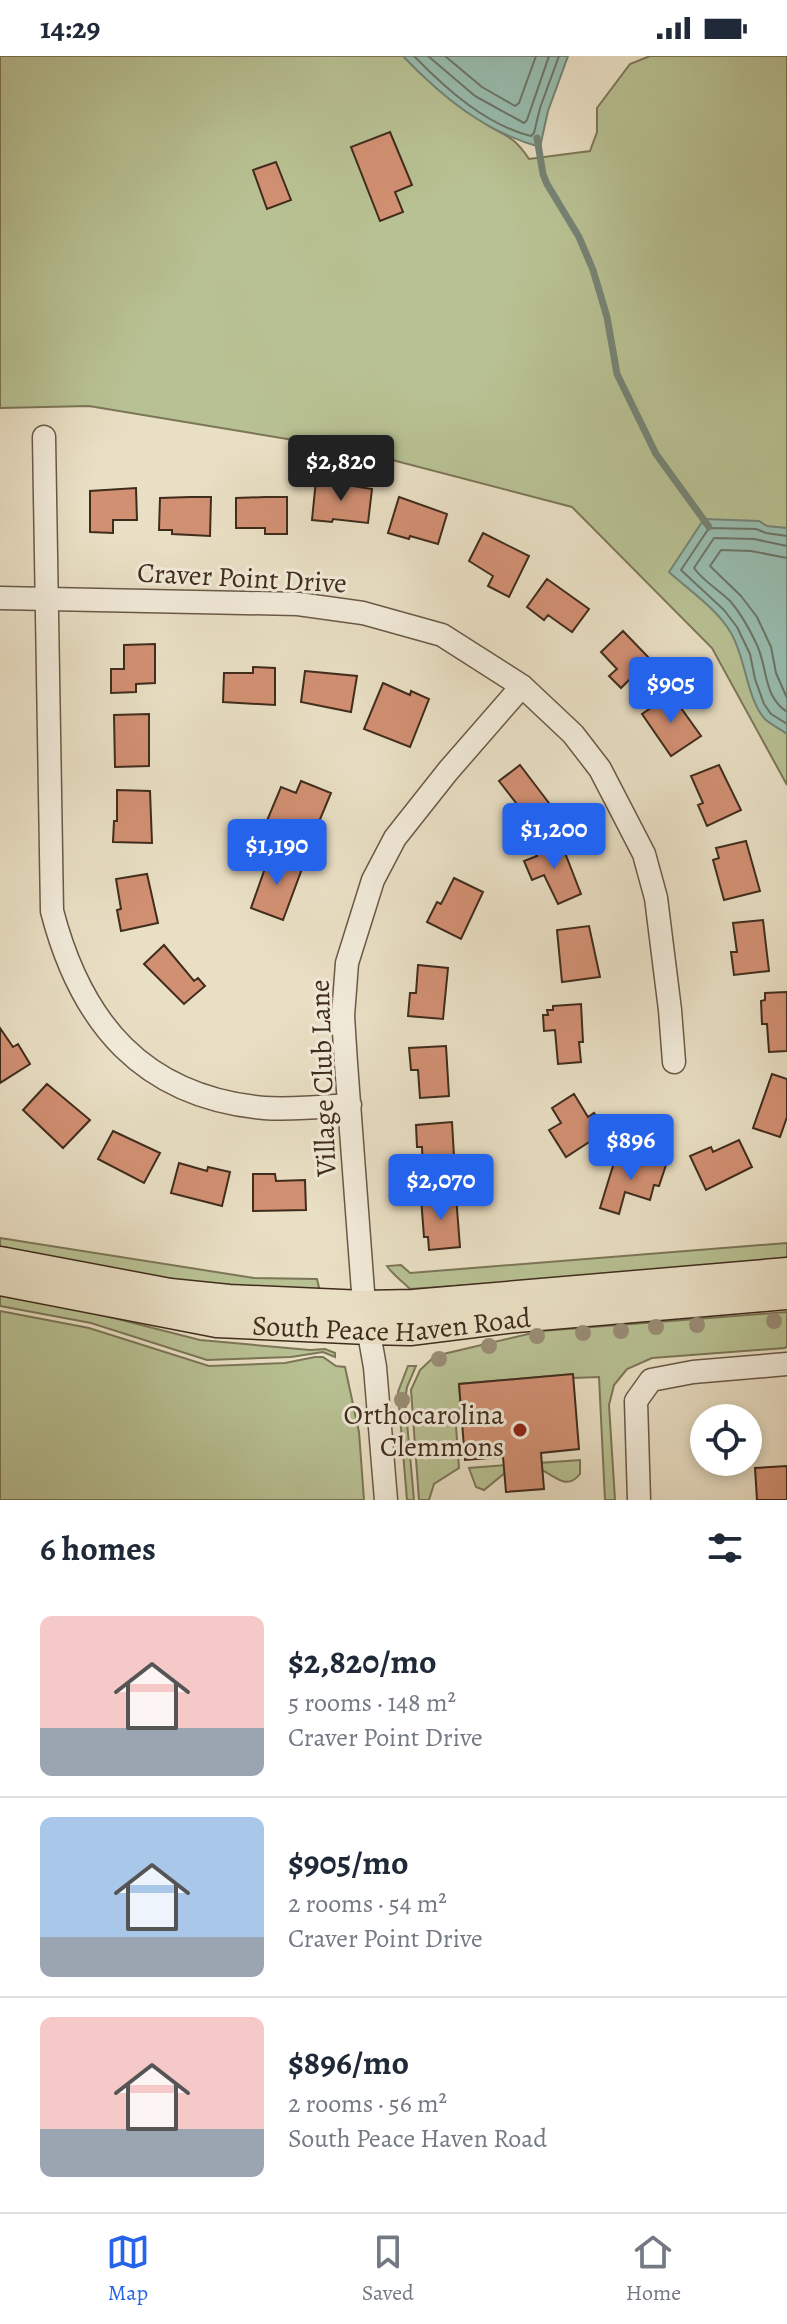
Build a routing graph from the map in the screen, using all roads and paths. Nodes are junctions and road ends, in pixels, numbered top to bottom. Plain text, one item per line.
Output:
1 (44, 437) dead end
2 (0, 598) edge
3 (47, 599) junction
4 (522, 686) junction
5 (674, 1062) dead end
6 (350, 1105) junction
7 (0, 1261) edge
8 (787, 1272) edge
9 (0, 1281) edge
10 (787, 1295) edge
11 (366, 1318) junction
12 (787, 1364) edge
13 (386, 1500) edge
14 (639, 1500) edge

1 - 3 street
2 - 3 street, Craver Point Drive
3 - 4 street, Craver Point Drive
3 - 6 street
4 - 5 street, Craver Point Drive
4 - 6 street, Village Club Lane
6 - 11 street, Village Club Lane
7 - 11 main road, South Peace Haven Road
8 - 11 main road, South Peace Haven Road
9 - 11 main road, South Peace Haven Road
10 - 11 main road, South Peace Haven Road
11 - 13 street, Village Club Lane
12 - 14 street

